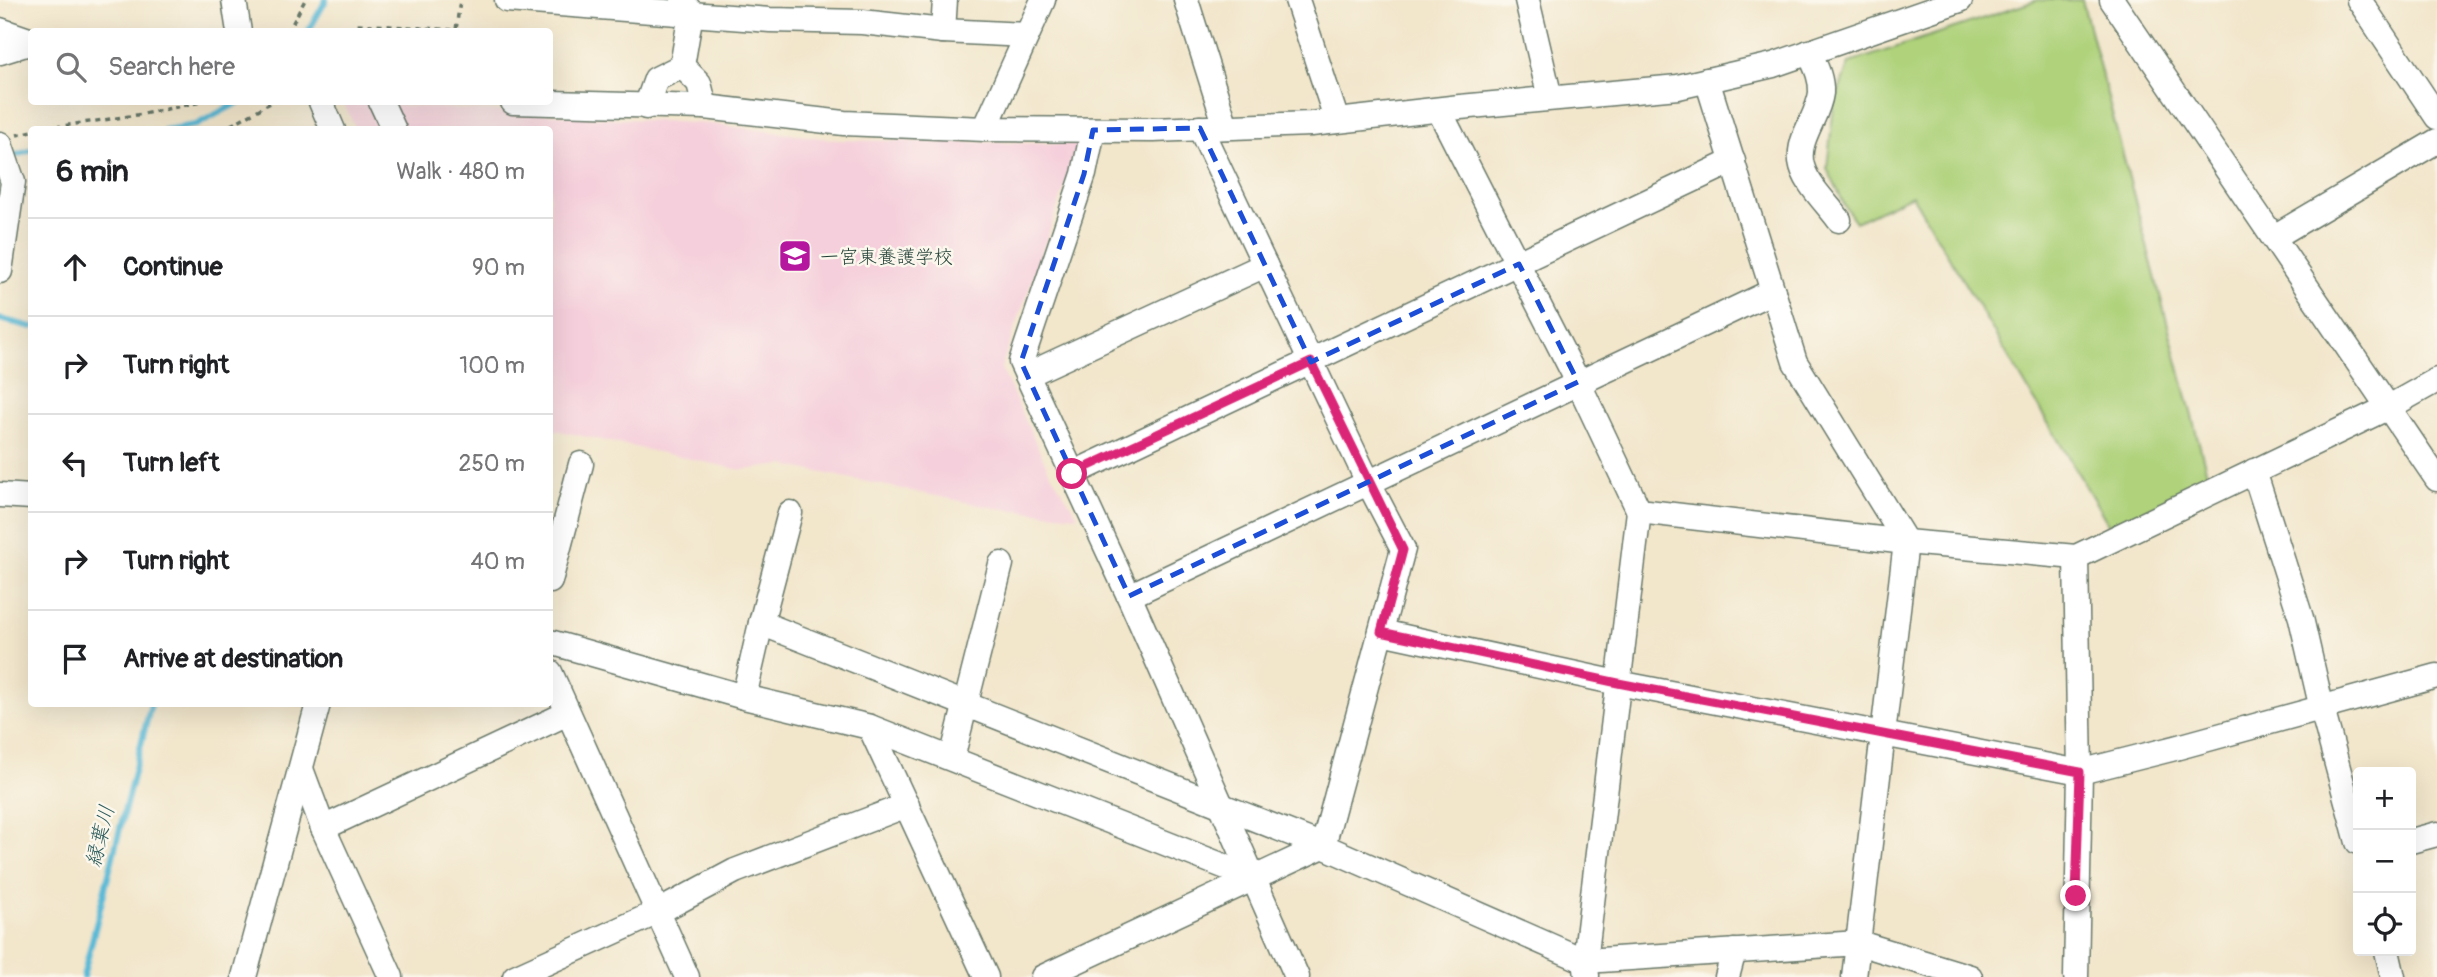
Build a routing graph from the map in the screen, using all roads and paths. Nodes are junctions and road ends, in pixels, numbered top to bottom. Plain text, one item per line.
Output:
1 (234, 0) edge
2 (305, 0) edge
3 (460, 0) edge
4 (507, 0) edge
5 (945, 0) edge
6 (1042, 0) edge
7 (1186, 0) edge
8 (1297, 0) edge
9 (1527, 0) edge
10 (1960, 0) edge
11 (2112, 0) edge
12 (2360, 0) edge
13 (576, 2) edge
14 (686, 6) edge
15 (769, 10) edge
16 (861, 11) edge
17 (238, 28) edge
18 (290, 28) edge
19 (354, 28) edge
20 (423, 28) edge
21 (456, 28) edge
22 (0, 30) edge
23 (943, 31) junction
24 (1027, 35) junction
25 (28, 40) edge
26 (28, 42) edge
27 (0, 52) edge
28 (1809, 52) junction
29 (682, 66) junction
30 (1707, 80) junction
31 (1550, 99) junction
32 (553, 104) edge
33 (187, 105) edge
34 (267, 105) edge
35 (322, 105) edge
36 (382, 105) edge
37 (646, 107) junction
38 (705, 107) junction
39 (1450, 108) junction
40 (2437, 117) edge
41 (1337, 121) junction
42 (63, 126) edge
43 (229, 126) edge
44 (331, 126) edge
45 (392, 126) edge
46 (1226, 127) junction
47 (1200, 128) junction
48 (985, 130) junction
49 (1093, 130) junction
50 (2437, 142) edge
51 (0, 145) edge
52 (1733, 162) junction
53 (18, 179) edge
54 (1839, 220) dead end
55 (2274, 237) junction
56 (1519, 264) junction
57 (1265, 265) junction
58 (0, 271) edge
59 (1773, 291) junction
60 (1311, 362) junction
61 (1027, 375) junction
62 (2437, 380) edge
63 (1578, 382) junction
64 (2389, 407) junction
65 (581, 464) dead end
66 (2254, 471) junction
67 (1072, 474) junction
68 (2437, 479) edge
69 (1368, 482) junction
70 (0, 495) edge
71 (28, 498) edge
72 (1639, 511) junction
73 (790, 513) dead end
74 (1906, 542) junction
75 (2076, 557) junction
76 (1001, 564) dead end
77 (553, 570) edge
78 (1129, 596) junction
79 (761, 622) junction
80 (1381, 632) junction
81 (553, 643) edge
82 (2437, 676) edge
83 (553, 679) edge
84 (1618, 683) junction
85 (744, 697) junction
86 (966, 703) junction
87 (317, 707) edge
88 (2322, 709) junction
89 (568, 713) junction
90 (870, 727) junction
91 (1884, 733) junction
92 (952, 758) junction
93 (301, 769) junction
94 (2080, 772) junction
95 (907, 805) junction
96 (1221, 805) junction
97 (323, 828) junction
98 (2355, 830) edge
99 (2437, 834) edge
100 (2416, 840) edge
101 (1323, 846) junction
102 (1254, 878) junction
103 (658, 912) junction
104 (1859, 943) junction
105 (1734, 951) junction
106 (2388, 956) edge
107 (1586, 969) edge
108 (244, 977) edge
109 (391, 977) edge
110 (515, 977) edge
111 (687, 977) edge
112 (986, 977) edge
113 (1043, 977) edge
114 (1297, 977) edge
115 (1727, 977) edge
116 (1854, 977) edge
117 (1970, 977) edge
118 (2076, 977) edge
119 (2393, 977) edge

1 - 17 street
2 - 18 path
3 - 21 path
4 - 13 street
5 - 23 street
6 - 24 street
7 - 46 street
8 - 41 street
9 - 31 street
10 - 28 street
11 - 55 street
12 - 40 street
13 - 14 street
14 - 15 street
14 - 29 street
15 - 16 street
16 - 23 street
19 - 20 path
22 - 25 street
23 - 24 street
24 - 48 street
26 - 27 street
28 - 30 street
28 - 54 street
29 - 37 street
29 - 38 street
30 - 31 street
30 - 52 street
31 - 39 street
32 - 37 street
33 - 42 path
34 - 43 path
35 - 44 street
36 - 45 street
37 - 38 street
38 - 48 street
39 - 41 street
39 - 56 street
41 - 46 street
46 - 47 street
47 - 49 street
47 - 57 street
48 - 49 street
49 - 61 street
50 - 55 street
51 - 53 street
52 - 56 street
52 - 59 street
53 - 58 street
55 - 64 street
56 - 60 street
56 - 63 street
57 - 60 street
57 - 61 street
59 - 63 street
59 - 74 street
60 - 67 street
60 - 69 street
61 - 67 street
62 - 64 street
63 - 69 street
63 - 72 street
64 - 66 street
64 - 68 street
65 - 77 street
66 - 75 street
66 - 88 street
67 - 78 street
69 - 78 street
69 - 80 street
70 - 71 street
72 - 74 street
72 - 84 street
73 - 79 street
74 - 75 street
74 - 91 street
75 - 94 street
76 - 86 street
78 - 96 street
79 - 85 street
79 - 86 street
80 - 84 street
80 - 101 street
81 - 85 street
82 - 88 street
83 - 89 street
84 - 91 street
84 - 107 street
85 - 90 street
86 - 92 street
86 - 96 street
87 - 93 street
88 - 94 street
88 - 98 street
89 - 97 street
89 - 103 street
90 - 92 street
90 - 95 street
91 - 94 street
91 - 104 street
92 - 102 street
93 - 97 street
93 - 108 street
94 - 118 street
95 - 103 street
95 - 112 street
96 - 101 street
96 - 102 street
97 - 109 street
99 - 100 street
101 - 102 street
101 - 107 street
102 - 113 street
102 - 114 street
103 - 110 street
103 - 111 street
104 - 105 street
104 - 116 street
104 - 117 street
105 - 107 street
105 - 115 street
106 - 119 street

